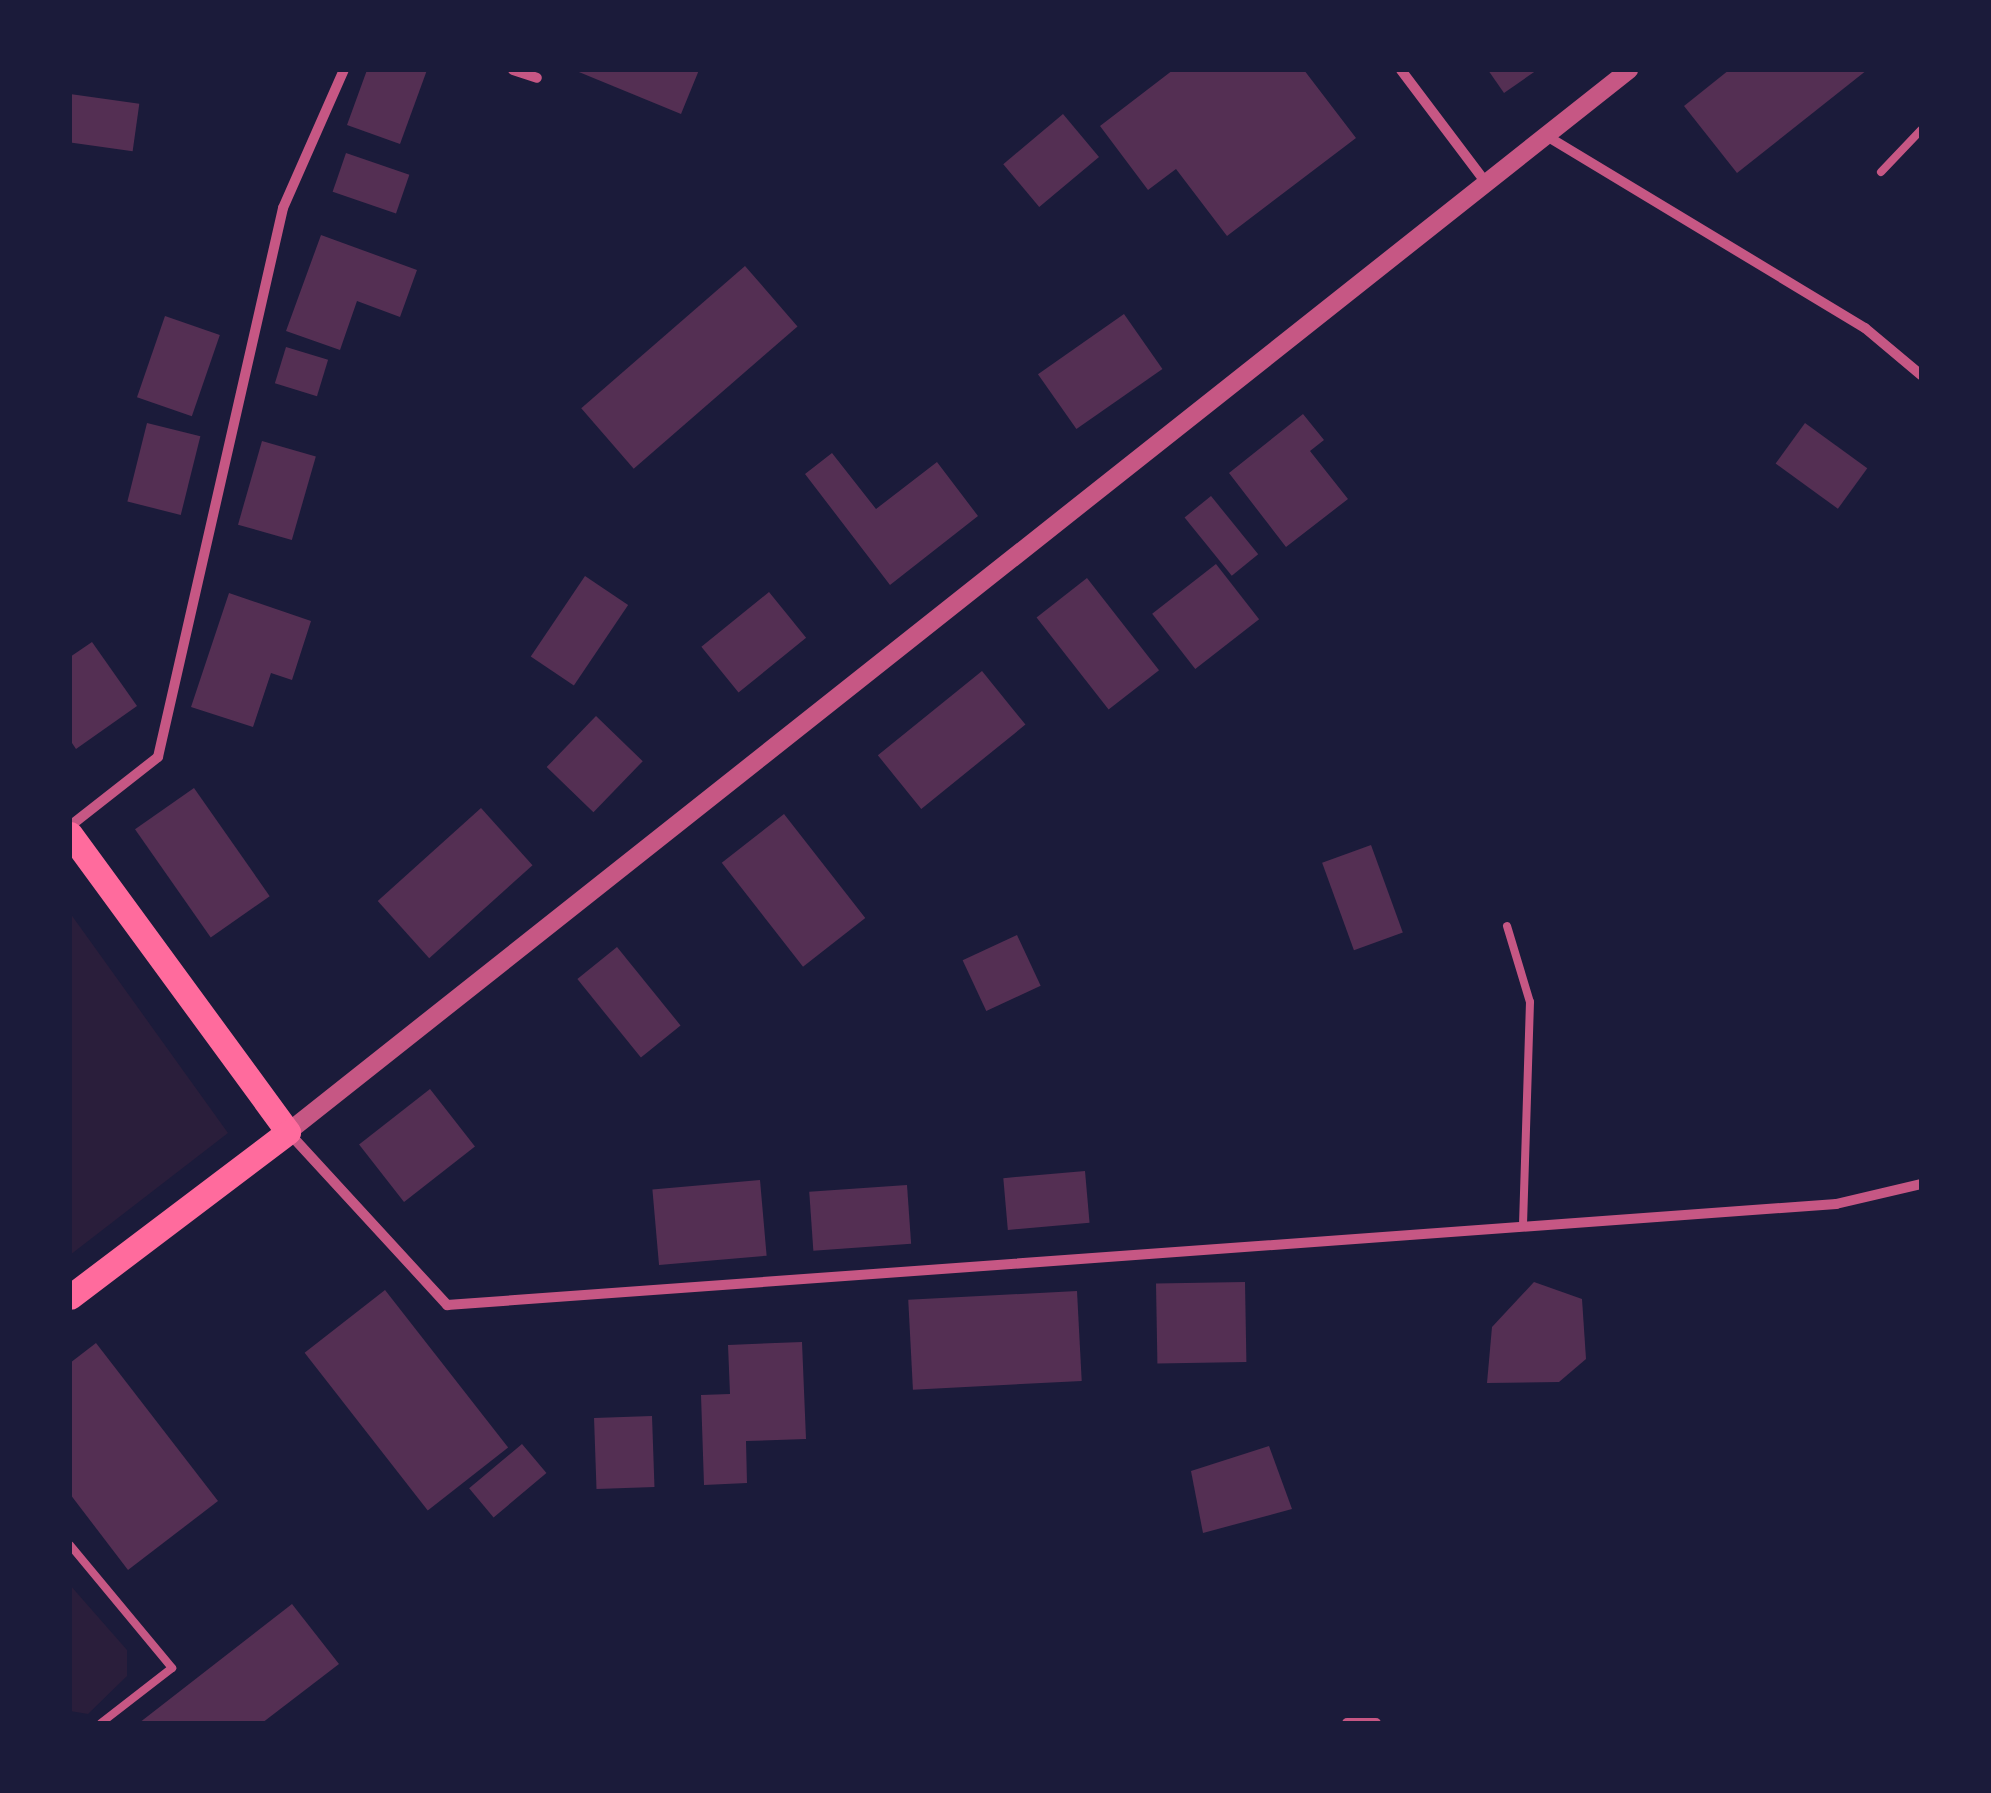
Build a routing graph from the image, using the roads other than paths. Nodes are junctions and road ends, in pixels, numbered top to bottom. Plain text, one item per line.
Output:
1 (344, 70) edge
2 (514, 70) edge
3 (1400, 70) edge
4 (1629, 70) edge
5 (538, 78) dead end
6 (1921, 130) edge
7 (1545, 136) junction
8 (1881, 172) dead end
9 (1486, 184) junction
10 (1921, 374) edge
11 (70, 830) edge
12 (1506, 926) dead end
13 (288, 1132) junction
14 (1921, 1184) edge
15 (1522, 1223) junction
16 (70, 1297) edge
17 (70, 1545) edge
18 (101, 1723) edge
19 (1347, 1723) edge
20 (1376, 1723) edge

1 - 11 street
2 - 5 street
3 - 9 street
4 - 7 street
6 - 8 lane
7 - 9 street
7 - 10 street
9 - 13 street
11 - 13 main road
12 - 15 lane
13 - 15 street
13 - 16 main road
14 - 15 street
17 - 18 lane
19 - 20 street

